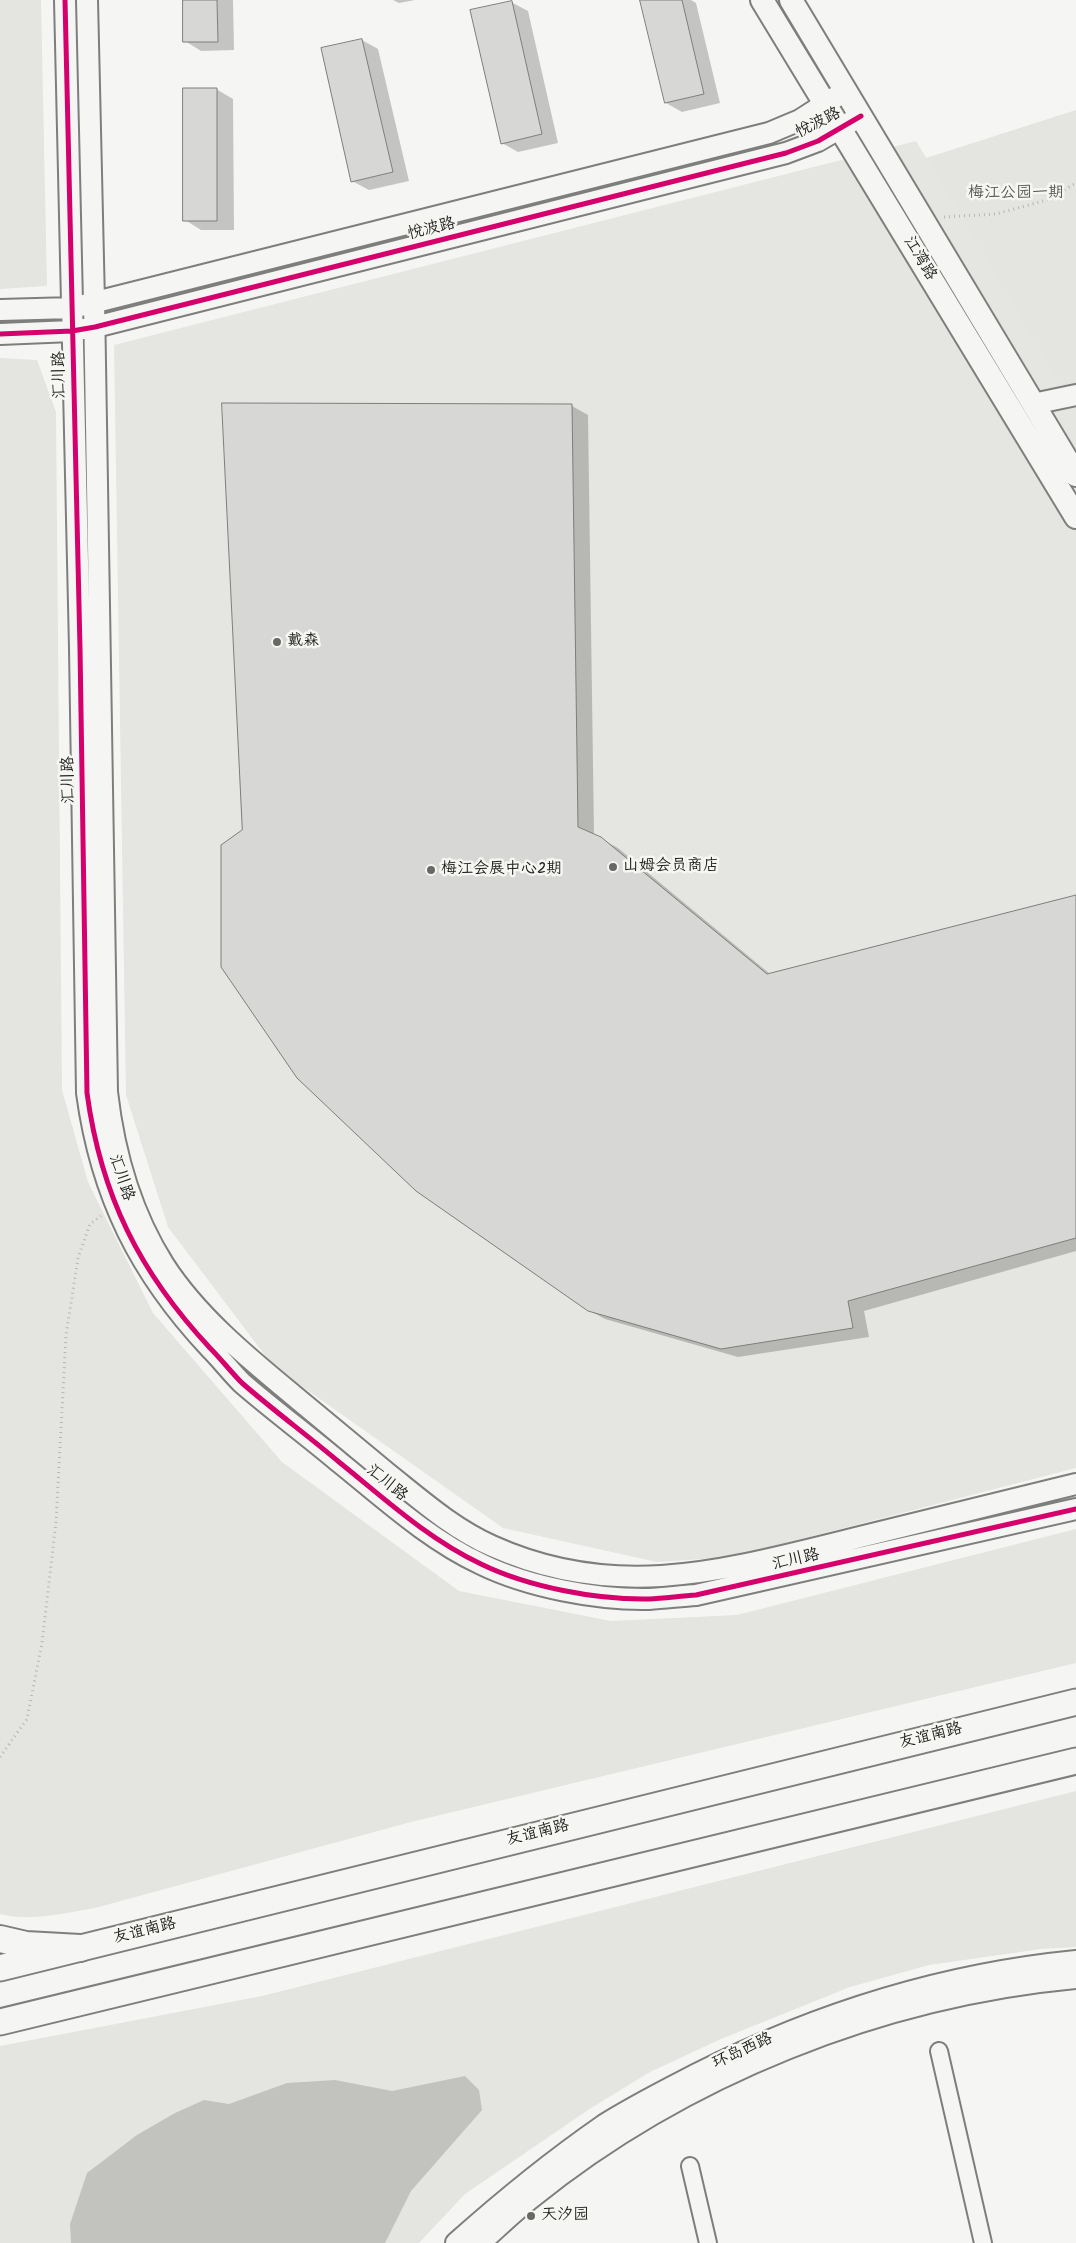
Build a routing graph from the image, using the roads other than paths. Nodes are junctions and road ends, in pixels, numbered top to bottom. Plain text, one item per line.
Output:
1 (65, 0) edge
2 (87, 0) edge
3 (762, 0) edge
4 (791, 0) edge
5 (846, 91) junction
6 (825, 105) junction
7 (860, 116) junction
8 (840, 128) junction
9 (94, 302) junction
10 (72, 308) junction
11 (0, 310) edge
12 (95, 327) junction
13 (72, 331) junction
14 (0, 334) edge
15 (1076, 395) edge
16 (1033, 404) junction
17 (1076, 475) edge
18 (1076, 517) edge
19 (1076, 1484) edge
20 (1076, 1509) edge
21 (1076, 1702) edge
22 (1076, 1761) edge
23 (0, 1939) edge
24 (80, 1948) junction
25 (1076, 1961) edge
26 (0, 1968) edge
27 (1076, 1978) edge
28 (0, 2022) edge
29 (940, 2051) dead end
30 (690, 2166) dead end
31 (456, 2243) edge
32 (480, 2243) edge
33 (708, 2243) edge
34 (984, 2243) edge

1 - 10 street, 汇川路
2 - 9 street, 汇川路
3 - 6 main road, 江湾路
4 - 5 main road, 江湾路
5 - 6 street, 悦波路
5 - 7 main road, 江湾路
6 - 8 main road, 江湾路
6 - 9 street, 悦波路
7 - 8 street, 悦波路
7 - 16 main road, 江湾路
8 - 12 street, 悦波路
8 - 18 main road, 江湾路
9 - 10 street, 悦波路
9 - 12 street, 汇川路
10 - 11 street, 悦波路
10 - 13 street, 汇川路
12 - 13 street, 悦波路
12 - 19 street, 汇川路
13 - 14 street, 悦波路
13 - 20 street, 汇川路
15 - 16 street
16 - 17 main road, 江湾路
21 - 24 main road, 友谊南路
22 - 28 main road
23 - 24 highway
24 - 26 main road, 友谊南路
25 - 31 street, 环岛西路
27 - 32 street, 环岛西路
29 - 34 street
30 - 33 street

